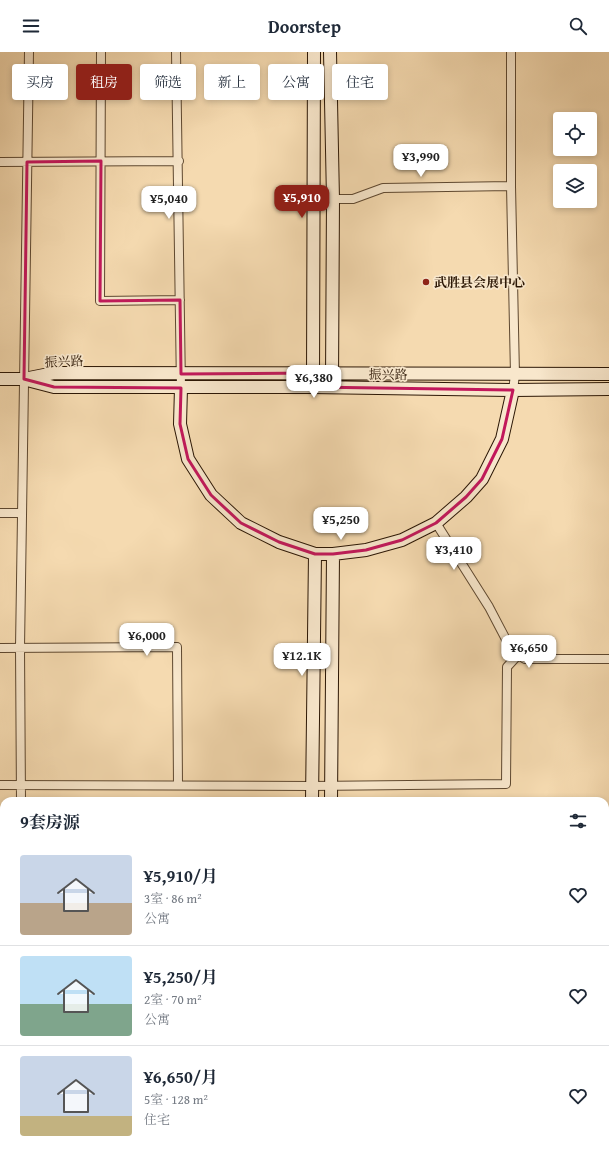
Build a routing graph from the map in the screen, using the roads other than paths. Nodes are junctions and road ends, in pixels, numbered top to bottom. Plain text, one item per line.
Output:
1 (29, 52) edge
2 (101, 52) edge
3 (176, 52) edge
4 (314, 52) edge
5 (330, 52) edge
6 (511, 52) edge
7 (179, 161) junction
8 (0, 162) edge
9 (27, 162) junction
10 (101, 162) junction
11 (511, 186) junction
12 (332, 200) junction
13 (180, 300) junction
14 (314, 373) junction
15 (181, 374) junction
16 (332, 374) junction
17 (609, 374) edge
18 (515, 375) junction
19 (0, 379) edge
20 (24, 379) junction
21 (312, 387) junction
22 (181, 388) junction
23 (332, 388) junction
24 (513, 390) junction
25 (609, 390) edge
26 (0, 513) edge
27 (21, 513) junction
28 (436, 523) junction
29 (315, 554) junction
30 (333, 554) junction
31 (0, 648) edge
32 (20, 648) junction
33 (518, 654) junction
34 (609, 659) edge
35 (0, 785) edge
36 (22, 785) junction
37 (178, 785) junction
38 (312, 786) junction
39 (331, 786) junction
40 (21, 797) edge
41 (312, 797) edge
42 (331, 797) edge

1 - 9 street
2 - 10 street
3 - 7 street
4 - 14 main road
5 - 12 main road
6 - 11 street
7 - 10 street
7 - 13 street
8 - 9 street
9 - 10 street
9 - 20 street
10 - 13 street
11 - 12 street
11 - 18 street
12 - 16 main road
13 - 15 street
14 - 15 main road, 振兴路
14 - 16 main road, 振兴路
14 - 21 main road
15 - 20 main road, 振兴路
15 - 22 street
16 - 18 main road, 振兴路
16 - 23 main road
17 - 18 main road, 振兴路
18 - 24 street
19 - 20 main road, 振兴路
20 - 22 main road, 振兴路
20 - 27 street
21 - 22 main road, 振兴路
21 - 23 main road, 振兴路
22 - 29 main road
23 - 24 main road, 振兴路
24 - 25 main road, 振兴路
24 - 28 main road
26 - 27 street
27 - 32 street
28 - 30 main road
28 - 33 street
29 - 30 main road
29 - 38 main road
30 - 39 main road
31 - 32 street
32 - 36 street
32 - 37 street
33 - 34 street
33 - 39 street
35 - 36 street
36 - 37 street
36 - 40 street
37 - 38 street
38 - 39 street
38 - 41 main road
39 - 42 main road

